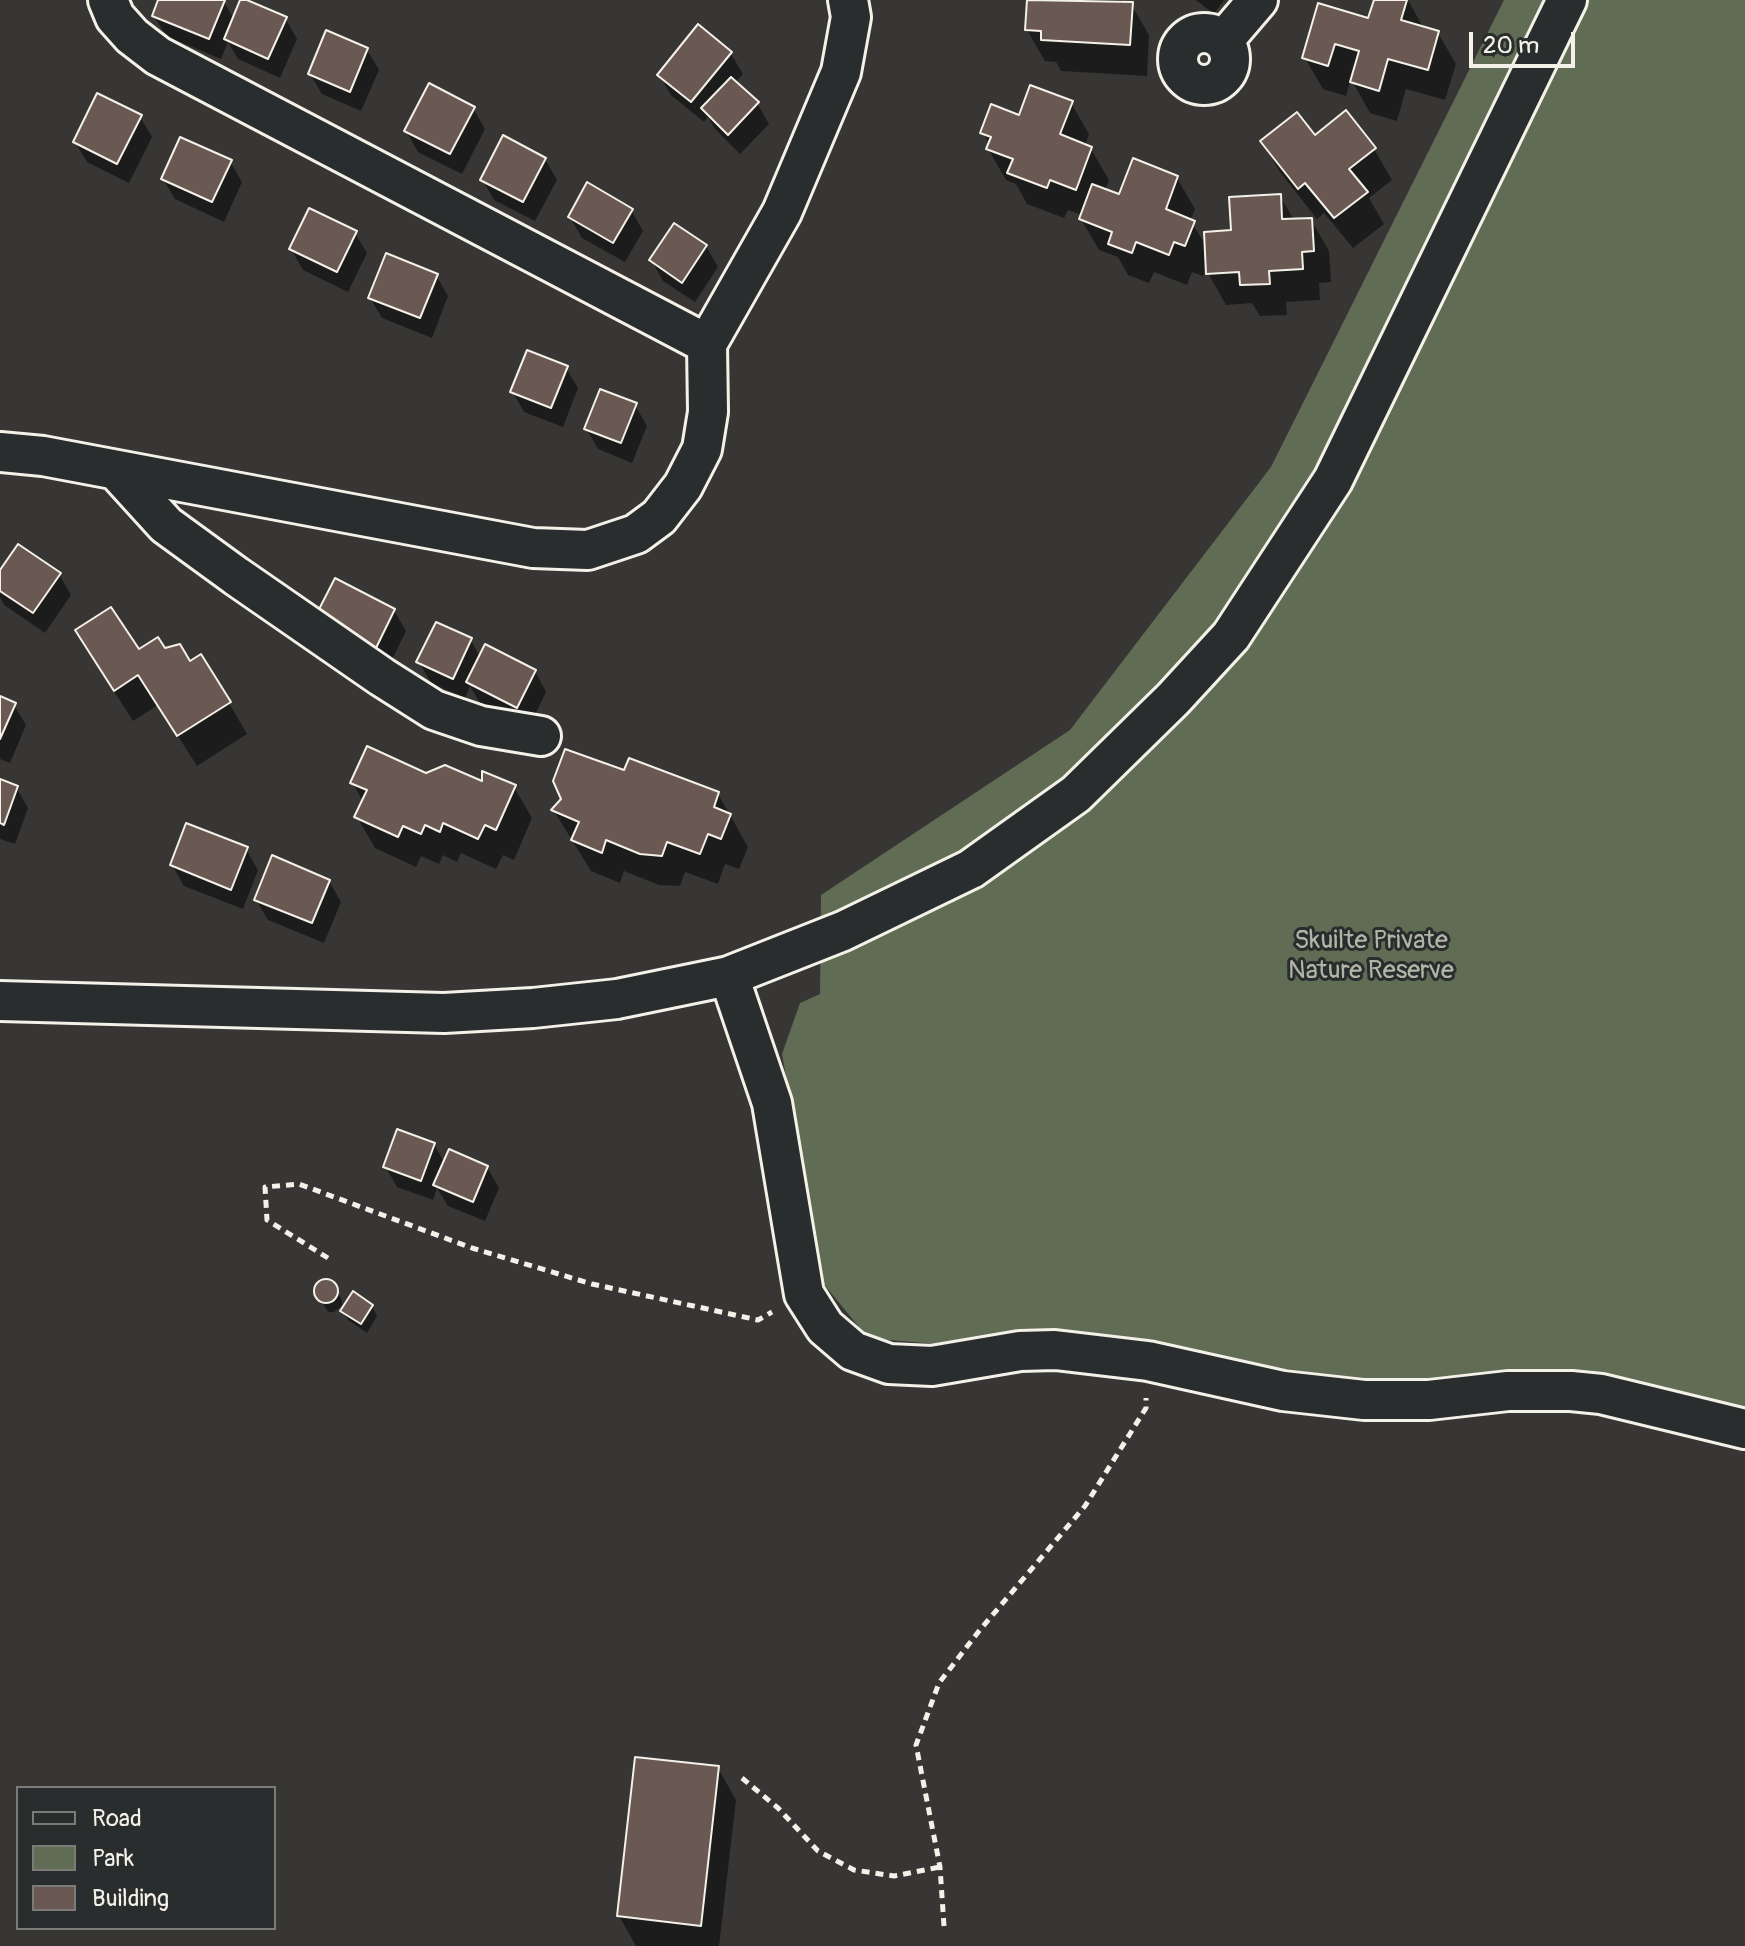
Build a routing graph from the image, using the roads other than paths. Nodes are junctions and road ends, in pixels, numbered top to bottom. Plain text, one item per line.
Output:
1 (108, 0) edge
2 (848, 0) edge
3 (1258, 0) edge
4 (1567, 0) edge
5 (1223, 41) dead end
6 (707, 344) junction
7 (0, 452) edge
8 (116, 470) junction
9 (541, 736) dead end
10 (729, 976) junction
11 (0, 1001) edge
12 (1745, 1429) edge

1 - 6 street
2 - 6 street
3 - 5 street
4 - 10 street
6 - 8 street
7 - 8 street
8 - 9 street
10 - 11 street
10 - 12 street

